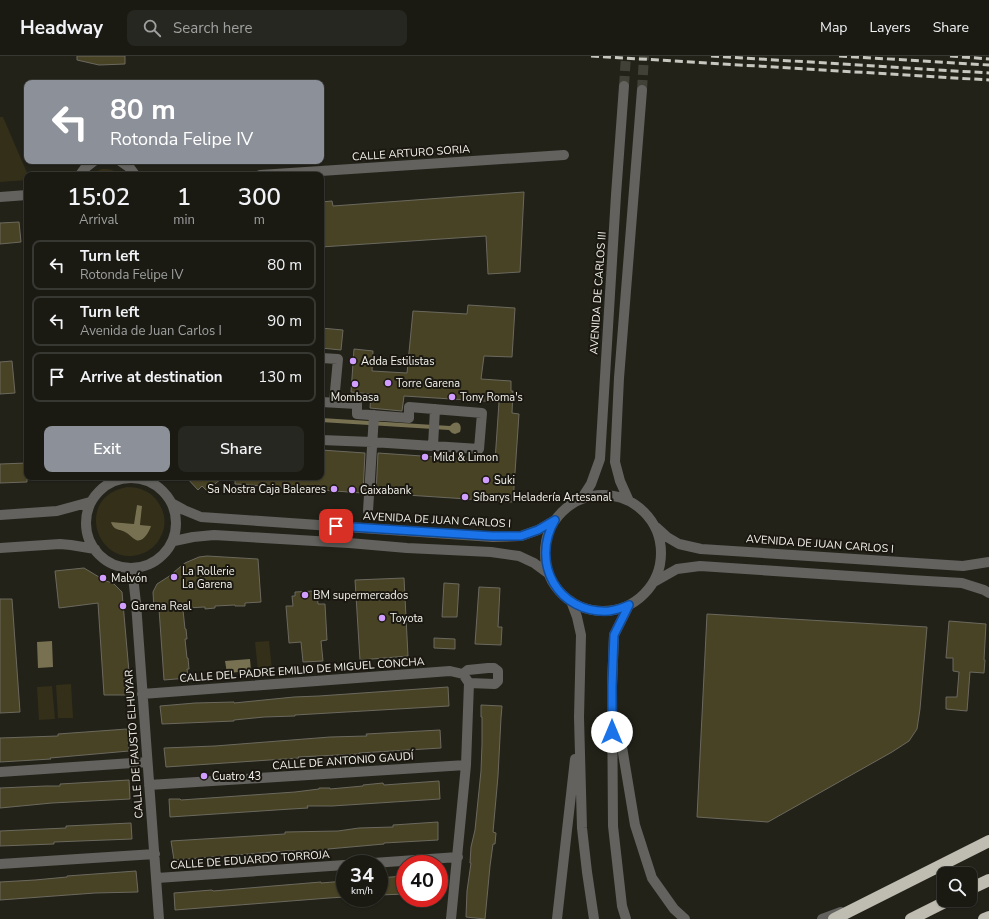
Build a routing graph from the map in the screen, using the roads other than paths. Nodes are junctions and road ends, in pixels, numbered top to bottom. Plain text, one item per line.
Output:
1 (624, 86) tunnel mouth
2 (642, 90) tunnel mouth
3 (564, 155) dead end
4 (89, 164) edge
5 (124, 164) edge
6 (82, 172) edge
7 (133, 172) edge
8 (306, 172) edge
9 (24, 196) edge
10 (0, 197) edge
11 (324, 358) edge
12 (324, 402) edge
13 (334, 402) junction
14 (435, 409) junction
15 (374, 421) junction
16 (324, 440) edge
17 (372, 442) junction
18 (433, 446) junction
19 (111, 480) edge
20 (149, 480) edge
21 (582, 498) junction
22 (629, 501) junction
23 (90, 502) junction
24 (173, 504) junction
25 (368, 511) dead end
26 (0, 515) edge
27 (555, 520) junction
28 (655, 526) junction
29 (174, 541) junction
30 (0, 548) edge
31 (95, 549) junction
32 (989, 562) edge
33 (132, 568) junction
34 (549, 574) junction
35 (654, 582) junction
36 (989, 593) edge
37 (571, 601) junction
38 (629, 605) junction
39 (612, 686) junction
40 (142, 694) junction
41 (579, 717) junction
42 (148, 762) junction
43 (466, 765) junction
44 (0, 772) edge
45 (149, 785) junction
46 (989, 841) edge
47 (155, 854) junction
48 (458, 857) junction
49 (388, 862) edge
50 (0, 864) edge
51 (336, 866) edge
52 (157, 878) junction
53 (989, 880) edge
54 (977, 886) edge
55 (865, 903) junction
56 (937, 906) edge
57 (989, 917) edge
58 (159, 919) edge
59 (451, 919) edge
60 (557, 919) edge
61 (594, 919) edge
62 (626, 919) edge
63 (685, 919) edge
64 (822, 919) edge
65 (834, 919) edge
66 (911, 919) edge
67 (984, 919) edge

1 - 21 street, AVENIDA DE CARLOS III
2 - 22 street
3 - 8 street, CALLE ARTURO SORIA
4 - 6 street
5 - 7 street
9 - 10 street
11 - 13 street
12 - 13 street
13 - 15 street
14 - 15 street
14 - 18 street
14 - 18 street
15 - 17 street
16 - 17 street
17 - 18 street
17 - 25 street
19 - 23 street
20 - 24 street
21 - 22 street
21 - 27 street
22 - 28 street
23 - 26 street
23 - 31 street
24 - 27 street, AVENIDA DE JUAN CARLOS I
24 - 29 street
27 - 34 street
28 - 32 street, AVENIDA DE JUAN CARLOS I
28 - 35 street
29 - 33 street
29 - 34 street
30 - 31 street
31 - 33 street
33 - 40 street, CALLE DE FAUSTO ELHUYAR
34 - 37 street
35 - 36 street
35 - 38 street
37 - 38 street
37 - 41 street
38 - 39 street
39 - 62 street
39 - 63 street
40 - 42 street, CALLE DE FAUSTO ELHUYAR
40 - 43 street, CALLE DEL PADRE EMILIO DE MIGUEL CONCHA
41 - 60 street
41 - 61 street
42 - 44 street
42 - 45 street, CALLE DE FAUSTO ELHUYAR
43 - 45 street, CALLE DE ANTONIO GAUDÍ
43 - 48 street, CALLE DEL PADRE EMILIO DE MIGUEL CONCHA
45 - 47 street, CALLE DE FAUSTO ELHUYAR
46 - 55 highway
47 - 50 street
47 - 52 street, CALLE DE FAUSTO ELHUYAR
48 - 49 street
48 - 59 street, CALLE DEL PADRE EMILIO DE MIGUEL CONCHA
51 - 52 street, CALLE DE EDUARDO TORROJA
52 - 58 street, CALLE DE FAUSTO ELHUYAR
53 - 54 highway
55 - 64 street
55 - 65 highway
56 - 66 highway
57 - 67 highway

